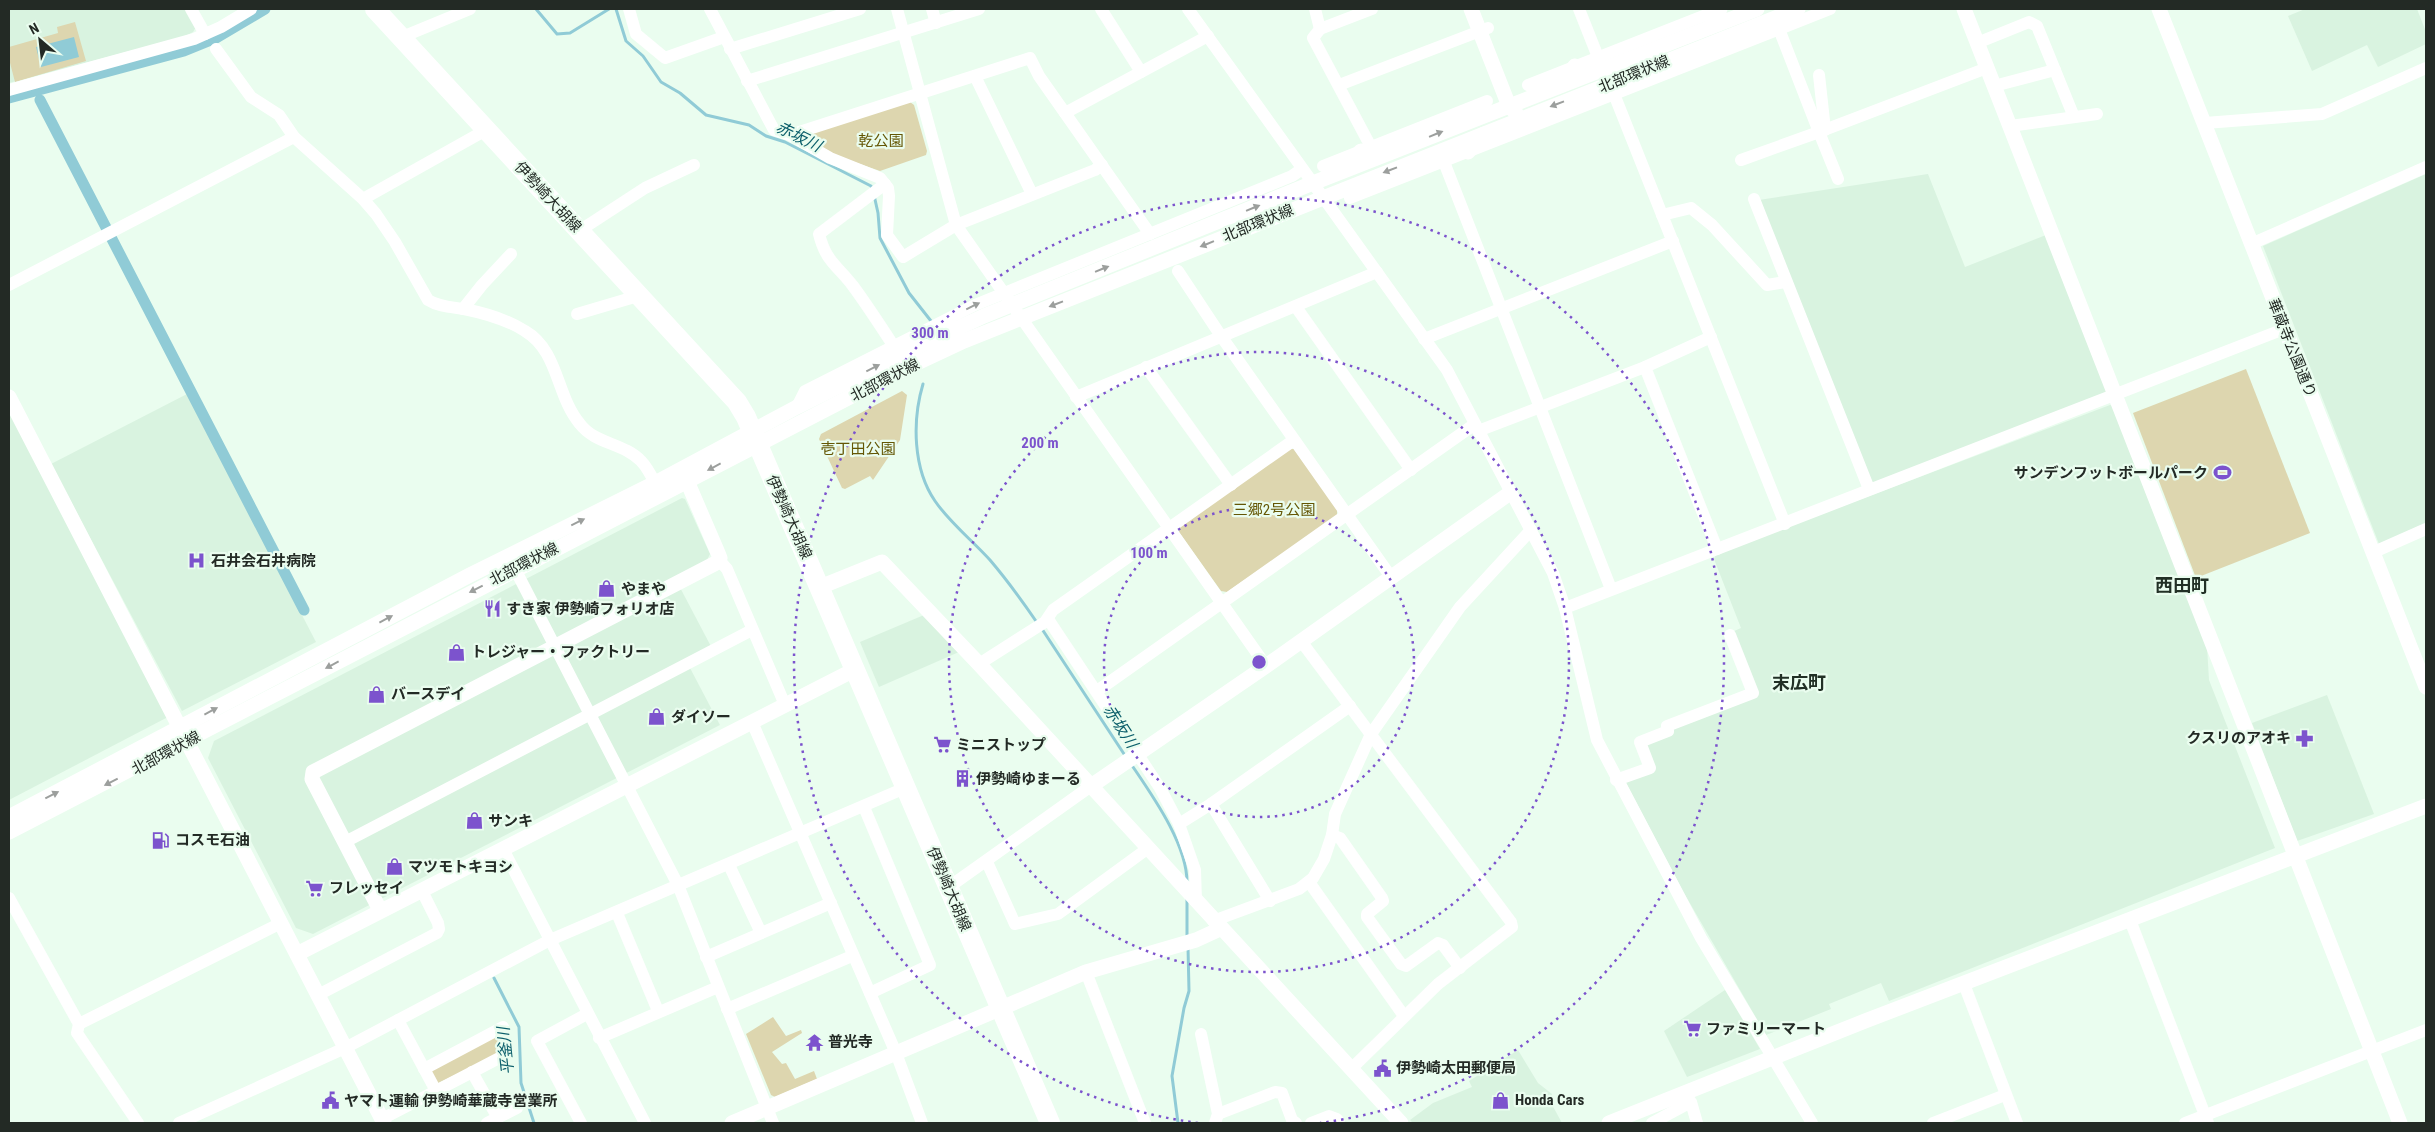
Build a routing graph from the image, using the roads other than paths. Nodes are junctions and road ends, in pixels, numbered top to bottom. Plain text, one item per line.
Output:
1 (191, 9) edge
2 (251, 9) edge
3 (375, 9) edge
4 (470, 9) edge
5 (629, 9) edge
6 (710, 9) edge
7 (860, 9) edge
8 (897, 9) edge
9 (932, 9) edge
10 (979, 9) edge
11 (1101, 9) edge
12 (1188, 9) edge
13 (1315, 9) edge
14 (1372, 9) edge
15 (1471, 9) edge
16 (1480, 9) edge
17 (1579, 9) edge
18 (1720, 9) edge
19 (1756, 9) edge
20 (1798, 9) edge
21 (1830, 9) edge
22 (1964, 9) edge
23 (2159, 9) edge
24 (936, 23) junction
25 (1710, 27) junction
26 (1320, 29) junction
27 (1484, 29) junction
28 (1744, 30) junction
29 (1773, 31) junction
30 (903, 32) junction
31 (205, 34) junction
32 (1657, 34) junction
33 (1208, 36) junction
34 (402, 37) junction
35 (724, 37) junction
36 (1678, 40) junction
37 (1977, 43) junction
38 (1705, 46) junction
39 (216, 49) dead end
40 (730, 49) junction
41 (1598, 57) junction
42 (1693, 63) junction
43 (1575, 66) junction
44 (1987, 68) junction
45 (2426, 68) edge
46 (2055, 70) junction
47 (1141, 72) junction
48 (1819, 75) dead end
49 (975, 76) junction
50 (747, 81) junction
51 (1339, 85) junction
52 (1528, 85) dead end
53 (1994, 86) junction
54 (1558, 87) junction
55 (9, 90) edge
56 (1590, 91) junction
57 (920, 95) junction
58 (1612, 95) junction
59 (1488, 101) dead end
60 (1513, 104) junction
61 (1065, 112) junction
62 (2098, 114) dead end
63 (1449, 116) junction
64 (2074, 117) junction
65 (1520, 118) junction
66 (1474, 120) junction
67 (2205, 123) junction
68 (2010, 126) junction
69 (486, 130) junction
70 (1822, 131) junction
71 (1485, 133) junction
72 (790, 135) junction
73 (294, 137) junction
74 (1366, 149) junction
75 (1468, 152) junction
76 (1741, 160) dead end
77 (1409, 163) junction
78 (694, 165) dead end
79 (1102, 165) junction
80 (1436, 165) junction
81 (1323, 166) dead end
82 (2426, 167) edge
83 (1302, 169) junction
84 (1341, 172) junction
85 (1838, 180) dead end
86 (1313, 183) junction
87 (885, 184) junction
88 (1032, 194) junction
89 (1323, 197) junction
90 (1350, 198) dead end
91 (363, 199) junction
92 (1754, 199) dead end
93 (1662, 215) junction
94 (956, 225) junction
95 (579, 231) junction
96 (1150, 234) junction
97 (1673, 241) junction
98 (2251, 244) junction
99 (511, 254) dead end
100 (1178, 271) dead end
101 (1377, 272) junction
102 (1786, 282) junction
103 (9, 285) edge
104 (638, 296) junction
105 (1012, 305) junction
106 (1296, 307) junction
107 (463, 309) junction
108 (1500, 309) junction
109 (577, 314) dead end
110 (2284, 329) junction
111 (1221, 336) junction
112 (1712, 336) junction
113 (1424, 338) junction
114 (893, 345) junction
115 (1146, 366) junction
116 (1645, 367) junction
117 (2115, 396) junction
118 (9, 397) edge
119 (1076, 397) junction
120 (797, 407) junction
121 (1540, 408) junction
122 (1477, 427) junction
123 (755, 438) junction
124 (1294, 440) junction
125 (1411, 470) junction
126 (687, 482) junction
127 (655, 483) junction
128 (1231, 485) junction
129 (1869, 489) junction
130 (1510, 493) junction
131 (1347, 515) junction
132 (1785, 524) junction
133 (1168, 528) junction
134 (2426, 529) edge
135 (1531, 530) junction
136 (1717, 549) junction
137 (2374, 552) junction
138 (719, 560) junction
139 (515, 569) junction
140 (1391, 577) junction
141 (820, 587) junction
142 (1611, 589) junction
143 (1221, 604) junction
144 (1565, 608) junction
145 (1048, 619) junction
146 (752, 630) junction
147 (1730, 635) dead end
148 (1301, 641) junction
149 (554, 646) junction
150 (979, 664) junction
151 (1266, 666) junction
152 (854, 670) junction
153 (2426, 687) edge
154 (1097, 691) junction
155 (785, 705) junction
156 (1350, 706) junction
157 (590, 714) junction
158 (752, 722) junction
159 (180, 728) junction
160 (1371, 734) junction
161 (188, 742) junction
162 (1136, 756) junction
163 (1616, 780) junction
164 (626, 786) junction
165 (1091, 786) junction
166 (905, 788) junction
167 (1211, 804) junction
168 (2426, 806) edge
169 (864, 807) junction
170 (9, 818) edge
171 (1179, 824) junction
172 (9, 832) edge
173 (801, 834) junction
174 (1332, 835) junction
175 (345, 842) junction
176 (503, 849) junction
177 (1147, 849) junction
178 (2294, 855) junction
179 (987, 862) junction
180 (729, 865) junction
181 (1309, 882) junction
182 (678, 886) junction
183 (949, 887) junction
184 (422, 891) junction
185 (9, 898) edge
186 (1270, 901) junction
187 (1196, 902) junction
188 (830, 903) junction
189 (380, 910) junction
190 (617, 913) junction
191 (2130, 920) junction
192 (281, 923) junction
193 (1217, 925) junction
194 (761, 933) junction
195 (550, 940) junction
196 (297, 954) junction
197 (852, 956) junction
198 (706, 957) junction
199 (1460, 968) junction
200 (1086, 972) junction
201 (1964, 984) junction
202 (718, 987) junction
203 (870, 994) junction
204 (318, 995) junction
205 (727, 1009) junction
206 (1001, 1010) junction
207 (658, 1012) junction
208 (586, 1014) junction
209 (1404, 1016) junction
210 (398, 1020) junction
211 (80, 1024) junction
212 (503, 1026) dead end
213 (2426, 1030) edge
214 (1201, 1034) dead end
215 (599, 1038) junction
216 (345, 1048) junction
217 (2372, 1051) junction
218 (896, 1053) junction
219 (504, 1055) dead end
220 (1773, 1057) junction
221 (424, 1069) junction
222 (1351, 1069) junction
223 (472, 1072) junction
224 (436, 1091) junction
225 (2005, 1094) junction
226 (517, 1108) dead end
227 (767, 1108) junction
228 (1217, 1119) edge
229 (492, 1120) edge
230 (2206, 1120) edge
231 (383, 1121) edge
232 (138, 1123) edge
233 (178, 1123) edge
234 (581, 1123) edge
235 (645, 1123) edge
236 (732, 1123) edge
237 (773, 1123) edge
238 (922, 1123) edge
239 (1050, 1123) edge
240 (1145, 1123) edge
241 (1296, 1123) edge
242 (1311, 1123) edge
243 (1339, 1123) edge
244 (1400, 1123) edge
245 (1609, 1123) edge
246 (1652, 1123) edge
247 (1697, 1123) edge
248 (1812, 1123) edge
249 (1933, 1123) edge
250 (2017, 1123) edge
251 (2185, 1123) edge
252 (2400, 1123) edge

1 - 31 street
2 - 31 street
3 - 34 main road, 伊勢崎大胡線
4 - 34 street
5 - 35 street
6 - 35 street
7 - 40 street
8 - 30 street
9 - 24 street
10 - 24 street
11 - 47 street
12 - 33 street
13 - 26 street
14 - 26 street
15 - 27 street
16 - 27 street
17 - 41 street
18 - 25 street
18 - 32 street
19 - 25 street, 北部環状線
20 - 28 street, 北部環状線
21 - 29 street
22 - 37 street
23 - 67 street, 華蔵寺公園通り
24 - 30 street
25 - 36 street, 北部環状線
26 - 51 street
27 - 51 street
27 - 60 street
28 - 29 street
28 - 38 street, 北部環状線
29 - 42 street
29 - 70 street
30 - 50 street
30 - 57 street
31 - 55 street
32 - 36 street
32 - 41 street
33 - 47 street
33 - 83 street
34 - 69 main road, 伊勢崎大胡線
35 - 40 street
36 - 54 street, 北部環状線
37 - 44 street
37 - 46 street
38 - 42 street
38 - 56 street, 北部環状線
39 - 73 street
40 - 50 street
41 - 43 street
42 - 58 street
43 - 52 street
43 - 54 street
44 - 53 street
44 - 70 street
45 - 67 street
46 - 53 street
46 - 64 street
47 - 61 street
48 - 70 street
49 - 57 street
49 - 61 street
49 - 88 street
50 - 72 street
51 - 74 street
53 - 68 street
54 - 60 street, 北部環状線
56 - 58 street
56 -> 65 street, 北部環状線
57 - 72 street
57 - 94 street
58 - 75 street
58 - 93 street
59 - 63 street
60 - 65 street
60 - 66 street, 北部環状線
61 - 79 street
62 - 64 street
63 - 66 street
63 - 74 street
64 - 68 street
65 - 71 street, 北部環状線
84 -> 66 street, 北部環状線
67 - 98 street, 華蔵寺公園通り
68 - 117 street
69 - 91 street
69 - 95 main road, 伊勢崎大胡線
70 - 76 street
70 - 85 street
71 - 75 street
71 - 77 street, 北部環状線
72 - 87 street
73 - 91 street
73 - 103 street
74 - 81 street
74 - 84 street
75 - 80 street
77 - 80 street
77 -> 89 street, 北部環状線
78 - 95 street
79 - 88 street
79 - 96 street
80 - 90 street
80 - 108 street
82 - 98 street
83 - 86 street
83 - 96 street
84 - 86 street, 北部環状線
86 - 89 street
105 -> 86 street, 北部環状線
87 - 94 street
87 - 114 street
88 - 94 street
89 - 101 street
89 -> 105 street, 北部環状線
91 - 107 street
92 - 102 street
93 - 97 street
93 - 102 street
94 - 105 street
95 - 104 main road, 伊勢崎大胡線
96 - 105 street
97 - 108 street
97 - 112 street
98 - 110 street, 華蔵寺公園通り
99 - 107 street
100 - 111 street
101 - 106 street
101 - 113 street
102 - 129 street
104 - 109 street
104 - 123 main road, 伊勢崎大胡線
114 -> 105 street
105 - 119 street
120 -> 105 street, 北部環状線
105 - 123 street, 北部環状線
106 - 111 street
106 - 125 street
107 - 127 street
108 - 113 street
108 - 121 street
110 - 117 street
110 - 137 street, 華蔵寺公園通り
111 - 115 street
111 - 124 street
112 - 116 street
112 - 132 street
113 - 122 street
114 - 120 street
115 - 119 street
115 - 128 street
116 - 121 street
116 - 136 street
117 - 129 street
117 - 178 street
118 - 159 street
119 - 133 street
120 - 123 street, 北部環状線
121 - 122 street
121 - 142 street
122 - 125 street
122 - 130 street
123 -> 126 street, 北部環状線
123 - 127 street, 北部環状線
123 - 141 main road, 伊勢崎大胡線
124 - 128 street
124 - 131 street
125 - 131 street
126 - 138 street
126 - 139 street, 北部環状線
159 -> 127 street, 北部環状線
128 - 133 street
129 - 132 street
130 - 135 street
130 - 140 street
131 - 140 street
131 - 143 street
132 - 136 street
133 - 143 street
133 - 145 street
134 - 137 street
135 - 144 street
135 - 160 street
136 - 142 street
137 - 153 street, 華蔵寺公園通り
138 - 146 street
138 - 149 street
139 - 149 street
139 -> 161 street, 北部環状線
140 - 148 street
141 - 150 street
141 - 152 main road, 伊勢崎大胡線
142 - 144 street
143 - 151 street
143 - 154 street
144 - 163 street
145 - 150 street
145 - 154 street
146 - 155 street
146 - 157 street
147 - 163 street
148 - 151 street
148 - 156 street
149 - 157 street
149 - 175 street
150 - 165 street
151 - 162 street
152 - 155 street
152 - 166 main road, 伊勢崎大胡線
154 - 162 street
155 - 158 street
156 - 160 street
156 - 167 street
157 - 164 street
157 - 175 street
158 - 164 street
158 - 173 street
159 - 161 street
170 -> 159 street, 北部環状線
160 - 174 street
160 - 199 street
161 -> 172 street, 北部環状線
161 - 192 street
162 - 165 street
162 - 171 street
163 - 220 street
164 - 176 street
164 - 182 street
165 - 177 street
165 - 179 street
166 - 169 street
166 - 183 main road, 伊勢崎大胡線
167 - 171 street
167 - 186 street
168 - 178 street
169 - 173 street
169 - 203 street
171 - 187 street
173 - 180 street
173 - 188 street
174 - 181 street
174 - 199 street
175 - 189 street
176 - 184 street
176 - 195 street
177 - 179 street
177 - 187 street
178 - 191 street
178 - 217 street
179 - 183 street
180 - 182 street
180 - 194 street
181 - 186 street
181 - 209 street
182 - 190 street
182 - 198 street
183 - 206 main road, 伊勢崎大胡線
184 - 189 street
184 - 204 street
185 - 211 street
186 - 193 street
187 - 193 street
188 - 194 street
188 - 197 street
189 - 196 street
190 - 195 street
190 - 207 street
191 - 201 street
191 - 230 street
192 - 196 street
192 - 211 street
193 - 200 street
193 - 222 street
194 - 198 street
195 - 208 street
195 - 210 street
196 - 204 street
197 - 203 street
197 - 205 street
198 - 202 street
199 - 209 street
200 - 206 street
200 - 240 street
201 - 220 street
201 - 225 street
202 - 205 street
202 - 207 street
203 - 218 street
204 - 216 street
205 - 227 street
206 - 218 street
206 - 239 main road, 伊勢崎大胡線
207 - 215 street
208 - 215 street
208 - 234 street
209 - 222 street
210 - 216 street
210 - 221 street
211 - 232 street
212 - 221 street
213 - 217 street
214 - 228 street
215 - 235 street
216 - 231 street
216 - 233 street
217 - 230 street
217 - 252 street
218 - 227 street
218 - 238 street
219 - 223 street
220 - 245 street
220 - 248 street
221 - 224 street
222 - 244 street
223 - 224 street
223 - 229 street
224 - 231 street
225 - 249 street
225 - 250 street
226 - 229 street
227 - 236 street
227 - 237 street
228 - 241 street
230 - 251 street
242 - 243 street
246 - 247 street

